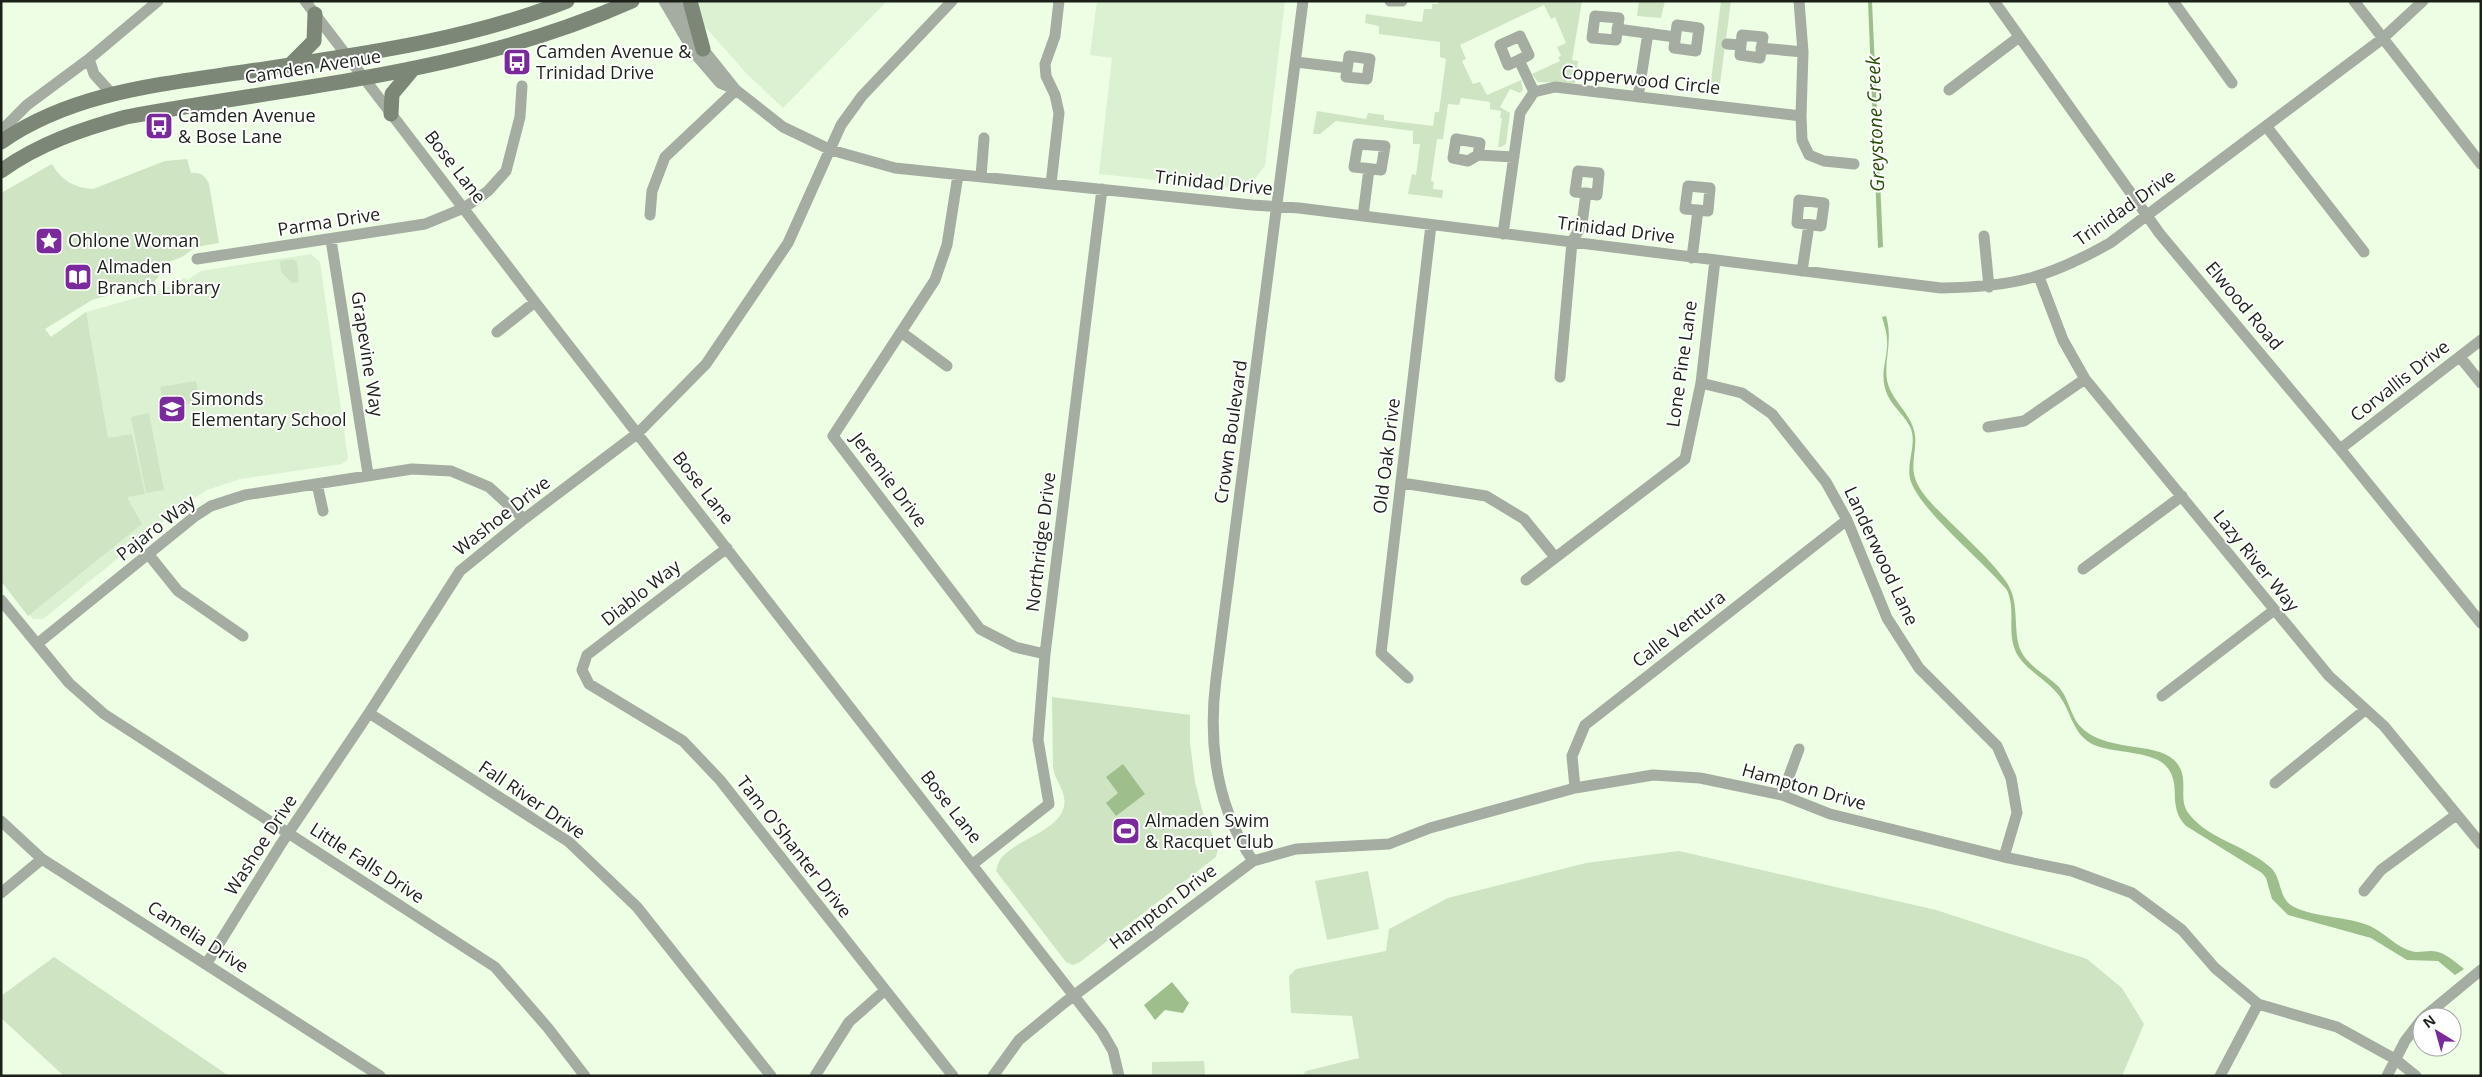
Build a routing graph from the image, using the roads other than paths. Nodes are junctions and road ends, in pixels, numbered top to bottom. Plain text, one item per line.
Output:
1 (158, 1) edge
2 (305, 1) edge
3 (567, 1) edge
4 (632, 1) edge
5 (664, 1) edge
6 (675, 1) edge
7 (690, 1) edge
8 (952, 1) edge
9 (1059, 1) edge
10 (1303, 1) edge
11 (1390, 1) edge
12 (1402, 1) edge
13 (1799, 1) edge
14 (1994, 1) edge
15 (2173, 1) edge
16 (2354, 1) edge
17 (2423, 1) edge
18 (315, 14) junction
19 (1617, 29) dead end
20 (1648, 33) junction
21 (1675, 37) dead end
22 (2019, 37) junction
23 (2382, 39) junction
24 (1727, 44) dead end
25 (703, 49) junction
26 (1803, 52) junction
27 (347, 56) junction
28 (89, 59) junction
29 (1519, 60) dead end
30 (1296, 62) junction
31 (290, 65) junction
32 (1347, 68) dead end
33 (412, 70) junction
34 (364, 80) junction
35 (2232, 83) dead end
36 (522, 86) dead end
37 (736, 90) junction
38 (1949, 90) dead end
39 (1534, 92) junction
40 (111, 93) junction
41 (1638, 97) junction
42 (391, 114) junction
43 (1801, 116) junction
44 (2266, 126) junction
45 (1, 131) edge
46 (984, 138) dead end
47 (1, 142) edge
48 (831, 150) junction
49 (1478, 155) dead end
50 (1514, 157) junction
51 (1854, 164) dead end
52 (2481, 164) edge
53 (1369, 168) dead end
54 (1, 171) edge
55 (958, 175) junction
56 (981, 177) junction
57 (1051, 184) junction
58 (1102, 189) junction
59 (1586, 194) dead end
60 (1278, 207) junction
61 (464, 208) junction
62 (1698, 210) dead end
63 (650, 215) dead end
64 (2148, 215) junction
65 (1363, 216) junction
66 (1431, 225) junction
67 (1809, 225) dead end
68 (1503, 234) junction
69 (1984, 236) dead end
70 (332, 240) junction
71 (1572, 242) junction
72 (2364, 252) dead end
73 (1692, 258) junction
74 (197, 259) dead end
75 (1715, 260) junction
76 (1802, 272) junction
77 (2039, 277) junction
78 (1989, 287) junction
79 (535, 302) junction
80 (497, 332) dead end
81 (901, 332) junction
82 (2481, 340) edge
83 (2460, 357) junction
84 (947, 366) dead end
85 (1560, 378) dead end
86 (2085, 380) junction
87 (1701, 383) junction
88 (2481, 384) edge
89 (1988, 427) dead end
90 (638, 433) junction
91 (2340, 449) junction
92 (368, 474) junction
93 (1402, 483) junction
94 (317, 484) junction
95 (2182, 496) junction
96 (322, 511) dead end
97 (524, 519) junction
98 (1847, 520) junction
99 (728, 548) junction
100 (148, 555) junction
101 (1555, 558) junction
102 (2083, 569) dead end
103 (1526, 580) dead end
104 (1, 600) edge
105 (2274, 611) junction
106 (2477, 611) edge
107 (2481, 623) edge
108 (243, 636) dead end
109 (37, 644) junction
110 (1045, 654) junction
111 (582, 670) joint
112 (1408, 678) dead end
113 (2162, 696) dead end
114 (2365, 710) junction
115 (369, 713) junction
116 (1799, 749) dead end
117 (2275, 783) dead end
118 (1575, 788) junction
119 (1782, 795) junction
120 (2456, 815) junction
121 (1, 821) edge
122 (288, 833) junction
123 (2481, 844) edge
124 (2004, 857) junction
125 (42, 859) junction
126 (1253, 861) junction
127 (973, 864) junction
128 (2364, 892) dead end
129 (1, 893) edge
130 (207, 962) junction
131 (2481, 970) edge
132 (884, 991) junction
133 (1074, 995) junction
134 (2258, 1004) junction
135 (2436, 1007) edge
136 (2412, 1032) edge
137 (2395, 1060) junction
138 (380, 1076) edge
139 (585, 1076) edge
140 (771, 1076) edge
141 (815, 1076) edge
142 (953, 1076) edge
143 (993, 1076) edge
144 (1120, 1076) edge
145 (2220, 1076) edge
146 (2387, 1076) edge
147 (2416, 1076) edge

1 - 28 street
2 - 18 street, Bose Lane
3 - 27 main road, Camden Avenue
4 - 33 main road, Camden Avenue
5 - 37 street, Trinidad Drive
6 - 25 street, Trinidad Drive
7 - 25 main road
8 - 48 street, Washoe Drive
9 - 57 street
10 - 30 street, Crown Boulevard
11 - 12 street
13 - 26 street
14 - 22 street, Elwood Road
15 - 35 street
16 - 23 street
17 - 23 street, Trinidad Drive
18 - 27 street, Bose Lane
18 - 31 main road
19 - 20 street
20 - 21 street
20 - 41 street
22 - 38 street
22 - 64 street, Elwood Road
23 - 44 street, Trinidad Drive
23 - 52 street
24 - 26 street
25 - 37 street, Trinidad Drive
26 - 43 street
27 - 31 main road, Camden Avenue
27 - 34 street, Bose Lane
28 - 40 street
28 - 45 street
29 - 39 street
30 - 32 street
30 - 60 street, Crown Boulevard
31 - 40 main road, Camden Avenue
33 - 34 main road, Camden Avenue
33 - 42 main road
34 - 42 street, Bose Lane
34 - 54 main road, Camden Avenue
36 - 61 street, Parma Drive
37 - 48 street, Trinidad Drive
37 - 63 street
39 - 41 street, Copperwood Circle
39 - 50 street
40 - 47 main road, Camden Avenue
41 - 43 street, Copperwood Circle
42 - 61 street, Bose Lane
43 - 51 street
44 - 64 street, Trinidad Drive
44 - 72 street
46 - 56 street
48 - 55 street, Trinidad Drive
48 - 90 street, Washoe Drive
49 - 50 street
50 - 68 street
53 - 65 street
55 - 56 street, Trinidad Drive
55 - 81 street, Jeremie Drive
56 - 57 street, Trinidad Drive
57 - 58 street, Trinidad Drive
58 - 60 street, Trinidad Drive
58 - 110 street, Northridge Drive
59 - 71 street
60 - 65 street, Trinidad Drive
60 - 126 street, Crown Boulevard
61 - 70 street, Parma Drive
61 - 79 street, Bose Lane
62 - 73 street
64 - 77 street, Trinidad Drive
64 - 91 street, Elwood Road
65 - 66 street, Trinidad Drive
66 - 68 street, Trinidad Drive
66 - 93 street, Old Oak Drive
67 - 76 street
68 - 71 street, Trinidad Drive
69 - 78 street
70 - 74 street, Parma Drive
70 - 92 street, Grapevine Way
71 - 73 street, Trinidad Drive
71 - 85 street
73 - 75 street, Trinidad Drive
75 - 76 street, Trinidad Drive
75 - 87 street, Lone Pine Lane
76 - 78 street, Trinidad Drive
77 - 78 street, Trinidad Drive
77 - 86 street, Lazy River Way
79 - 80 street
79 - 90 street, Bose Lane
81 - 84 street
81 - 110 street, Jeremie Drive
82 - 83 street, Corvallis Drive
83 - 88 street
83 - 91 street, Corvallis Drive
86 - 89 street
86 - 95 street, Lazy River Way
87 - 98 street, Landerwood Lane
87 - 101 street, Lone Pine Lane
90 - 97 street, Washoe Drive
90 - 99 street, Bose Lane
91 - 106 street, Elwood Road
92 - 94 street, Pajaro Way
92 - 97 street, Pajaro Way
93 - 101 street
93 - 112 street, Old Oak Drive
94 - 96 street
94 - 100 street, Pajaro Way
95 - 102 street
95 - 105 street, Lazy River Way
97 - 115 street, Washoe Drive
98 - 118 street, Calle Ventura
98 - 124 street, Landerwood Lane
99 - 111 street, Diablo Way
99 - 127 street, Bose Lane
100 - 108 street
100 - 109 street, Pajaro Way
101 - 103 street, Lone Pine Lane
104 - 109 street, Little Falls Drive
105 - 113 street
105 - 114 street, Lazy River Way
106 - 107 street, Elwood Road
109 - 122 street, Little Falls Drive
110 - 127 street, Northridge Drive
111 - 132 street, Tam O'Shanter Drive
114 - 117 street
114 - 120 street, Lazy River Way
115 - 122 street, Washoe Drive
115 - 140 street, Fall River Drive
116 - 119 street
118 - 119 street, Hampton Drive
118 - 126 street, Hampton Drive
119 - 124 street, Hampton Drive
120 - 123 street, Lazy River Way
120 - 128 street
121 - 125 street, Camelia Drive
122 - 130 street, Washoe Drive
122 - 139 street, Little Falls Drive
124 - 134 street, Hampton Drive
125 - 129 street
125 - 130 street, Camelia Drive
126 - 133 street, Hampton Drive
127 - 133 street, Bose Lane
130 - 138 street, Camelia Drive
131 - 135 street
132 - 141 street
132 - 142 street, Tam O'Shanter Drive
133 - 143 street, Hampton Drive
133 - 144 street, Bose Lane
134 - 137 street, Hampton Drive
134 - 145 street
136 - 137 street
137 - 146 street
137 - 147 street, Hampton Drive

